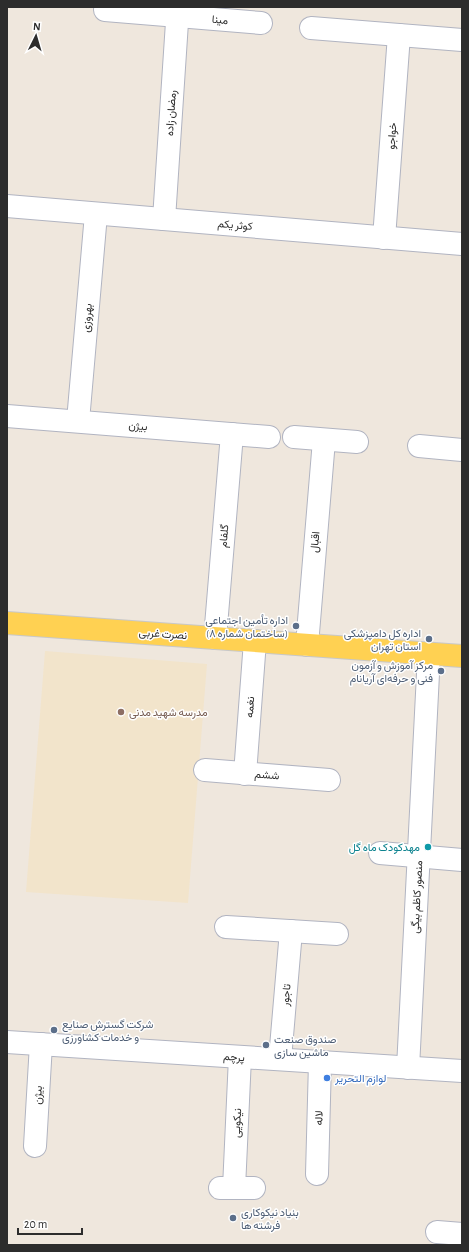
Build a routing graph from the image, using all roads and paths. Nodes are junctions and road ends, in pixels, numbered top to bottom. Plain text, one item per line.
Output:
1 (105, 10) dead end
2 (178, 12) edge
3 (262, 23) dead end
4 (311, 28) dead end
5 (399, 35) junction
6 (462, 40) edge
7 (7, 206) edge
8 (96, 214) junction
9 (164, 219) junction
10 (384, 238) junction
11 (462, 244) edge
12 (7, 416) edge
13 (78, 421) junction
14 (232, 434) junction
15 (269, 437) dead end
16 (294, 437) dead end
17 (324, 440) junction
18 (357, 442) dead end
19 (419, 446) dead end
20 (462, 450) edge
21 (7, 623) edge
22 (216, 638) junction
23 (255, 641) junction
24 (307, 645) junction
25 (429, 654) junction
26 (462, 656) edge
27 (205, 770) dead end
28 (245, 774) junction
29 (329, 780) dead end
30 (380, 853) dead end
31 (419, 856) junction
32 (462, 860) edge
33 (226, 927) dead end
34 (291, 931) junction
35 (337, 934) dead end
36 (7, 1042) edge
37 (41, 1044) junction
38 (240, 1057) junction
39 (280, 1059) junction
40 (320, 1062) junction
41 (408, 1068) junction
42 (462, 1071) edge
43 (35, 1146) dead end
44 (317, 1174) dead end
45 (235, 1188) dead end
46 (437, 1232) dead end
47 (462, 1234) edge

1 - 2 street, مینا
2 - 3 street, مینا
2 - 9 street, رمضان زاده
4 - 5 street
5 - 6 street
5 - 10 street, خواجو
7 - 8 street, کوثر یکم
8 - 9 street, کوثر یکم
8 - 13 street, بهروزی
9 - 10 street, کوثر یکم
10 - 11 street, کوثر یکم
12 - 13 street, بیژن
13 - 14 street, بیژن
14 - 15 street, بیژن
14 - 22 street, گلفام
16 - 17 street
17 - 18 street
17 - 24 street, اقبال
19 - 20 street
21 - 22 main road, نصرت غربی
22 - 23 main road, نصرت غربی
23 - 24 main road, نصرت غربی
23 - 28 street, نغمه
24 - 25 main road, نصرت غربی
25 - 26 main road, نصرت غربی
25 - 31 street, منصور کاظم بیگی
27 - 28 street, ششم
28 - 29 street, ششم
30 - 31 street
31 - 32 street
31 - 41 street, منصور کاظم بیگی
33 - 34 street
34 - 35 street
34 - 39 street, تاجور
36 - 37 street, پرچم
37 - 38 street, پرچم
37 - 43 street, بیژن
38 - 39 street, پرچم
38 - 45 street, نیکویی
39 - 40 street, پرچم
40 - 41 street, پرچم
40 - 44 street, لاله
41 - 42 street, پرچم
46 - 47 street

